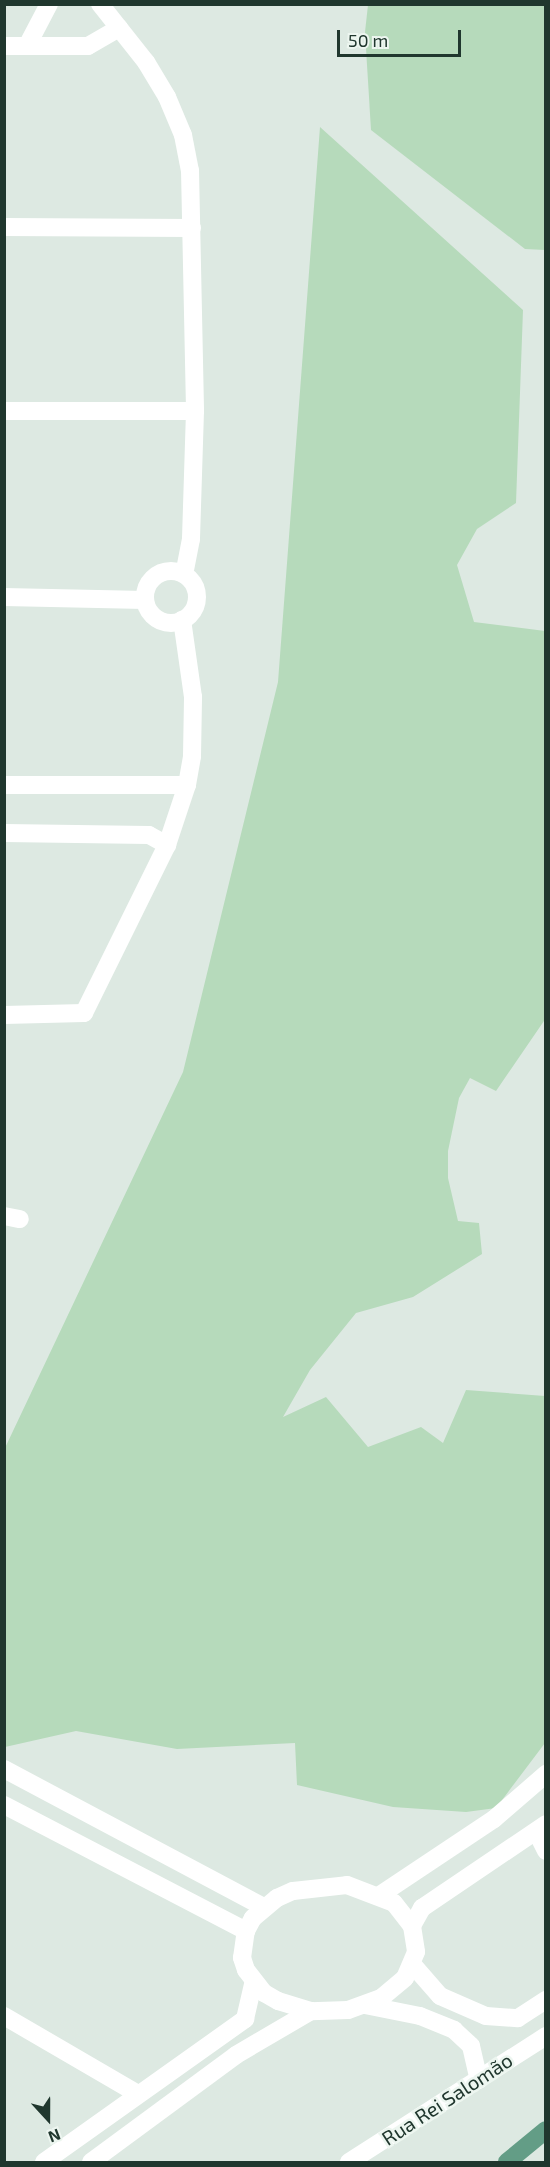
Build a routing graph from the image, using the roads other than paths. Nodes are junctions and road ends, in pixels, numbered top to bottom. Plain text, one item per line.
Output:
1 (49, 4) edge
2 (100, 4) edge
3 (119, 28) junction
4 (4, 46) edge
5 (27, 46) junction
6 (4, 227) edge
7 (192, 228) junction
8 (4, 411) edge
9 (195, 411) junction
10 (184, 574) junction
11 (4, 597) edge
12 (145, 600) junction
13 (182, 620) junction
14 (4, 785) edge
15 (187, 785) junction
16 (4, 833) edge
17 (167, 845) junction
18 (4, 1015) edge
19 (4, 1769) edge
20 (546, 1774) edge
21 (4, 1805) edge
22 (542, 1828) edge
23 (546, 1851) edge
24 (380, 1895) junction
25 (264, 1907) junction
26 (412, 1926) junction
27 (246, 1931) junction
28 (413, 1965) junction
29 (254, 1983) junction
30 (546, 2000) edge
31 (365, 2006) junction
32 (312, 2011) junction
33 (4, 2016) edge
34 (546, 2036) edge
35 (479, 2080) junction
36 (138, 2094) junction
37 (546, 2130) edge
38 (44, 2163) edge
39 (91, 2163) edge
40 (349, 2163) edge
41 (507, 2163) edge

1 - 5 street
2 - 3 street
3 - 5 street
3 - 7 street
4 - 5 street
6 - 7 street
7 - 9 street
8 - 9 street
9 - 10 street
10 - 12 street
10 - 13 street
11 - 12 street
12 - 13 street
13 - 15 street
14 - 15 street
15 - 17 street
16 - 17 street
17 - 18 street
19 - 25 street
20 - 24 street
21 - 27 street
22 - 23 street
22 - 26 street
24 - 25 street
24 - 26 street
25 - 27 street
26 - 28 street
27 - 29 street
28 - 30 street
28 - 31 street
29 - 32 street
29 - 36 street
31 - 32 street
31 - 35 street
32 - 39 street
33 - 36 street
34 - 35 street, Rua Rei Salomão
35 - 40 street, Rua Rei Salomão
36 - 38 street
37 - 41 main road

